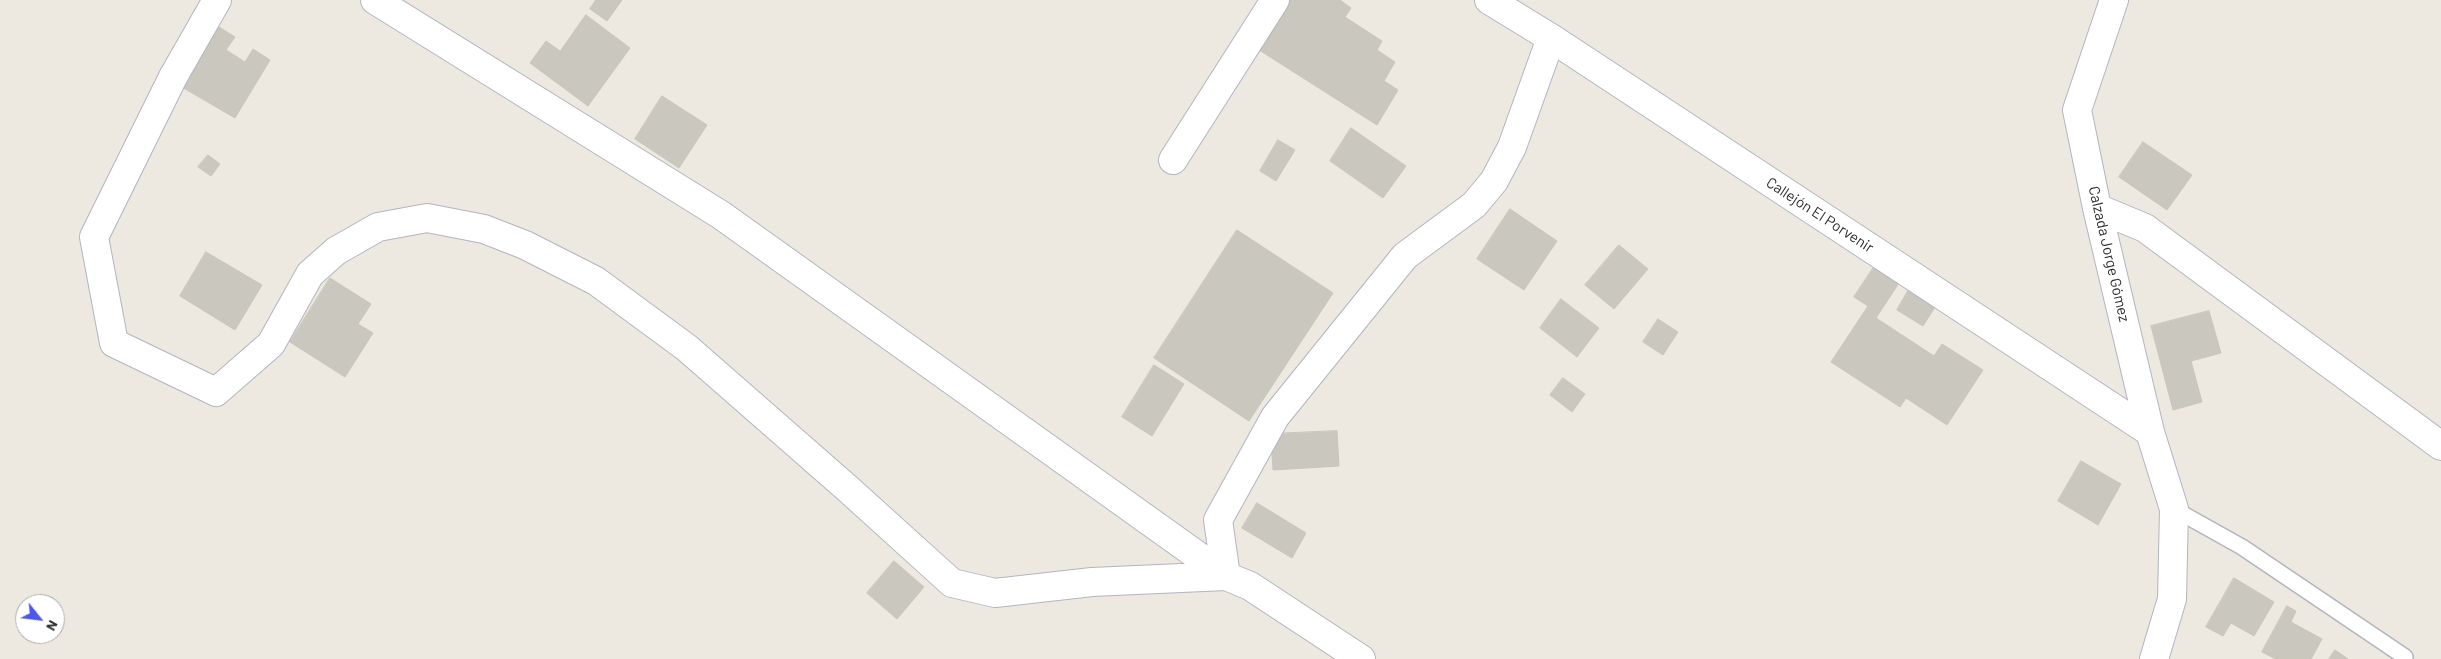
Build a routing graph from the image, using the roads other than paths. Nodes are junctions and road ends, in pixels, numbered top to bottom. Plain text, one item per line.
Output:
1 (217, 0) edge
2 (375, 0) edge
3 (1276, 0) edge
4 (1489, 0) edge
5 (2114, 0) edge
6 (1550, 38) junction
7 (1173, 160) dead end
8 (2097, 208) junction
9 (2150, 432) junction
10 (2441, 446) edge
11 (2174, 509) junction
12 (1226, 576) junction
13 (2405, 657) dead end
14 (1361, 659) edge
15 (2154, 659) edge

1 - 12 street
2 - 12 street
3 - 7 street
4 - 6 street, Callejón El Porvenir
5 - 8 street, Calzada Jorge Gómez
6 - 9 street, Callejón El Porvenir
6 - 12 street
8 - 9 street, Calzada Jorge Gómez
8 - 10 street
9 - 11 street, Calzada Jorge Gómez
11 - 13 lane
11 - 15 street, Calzada Jorge Gómez
12 - 14 street

